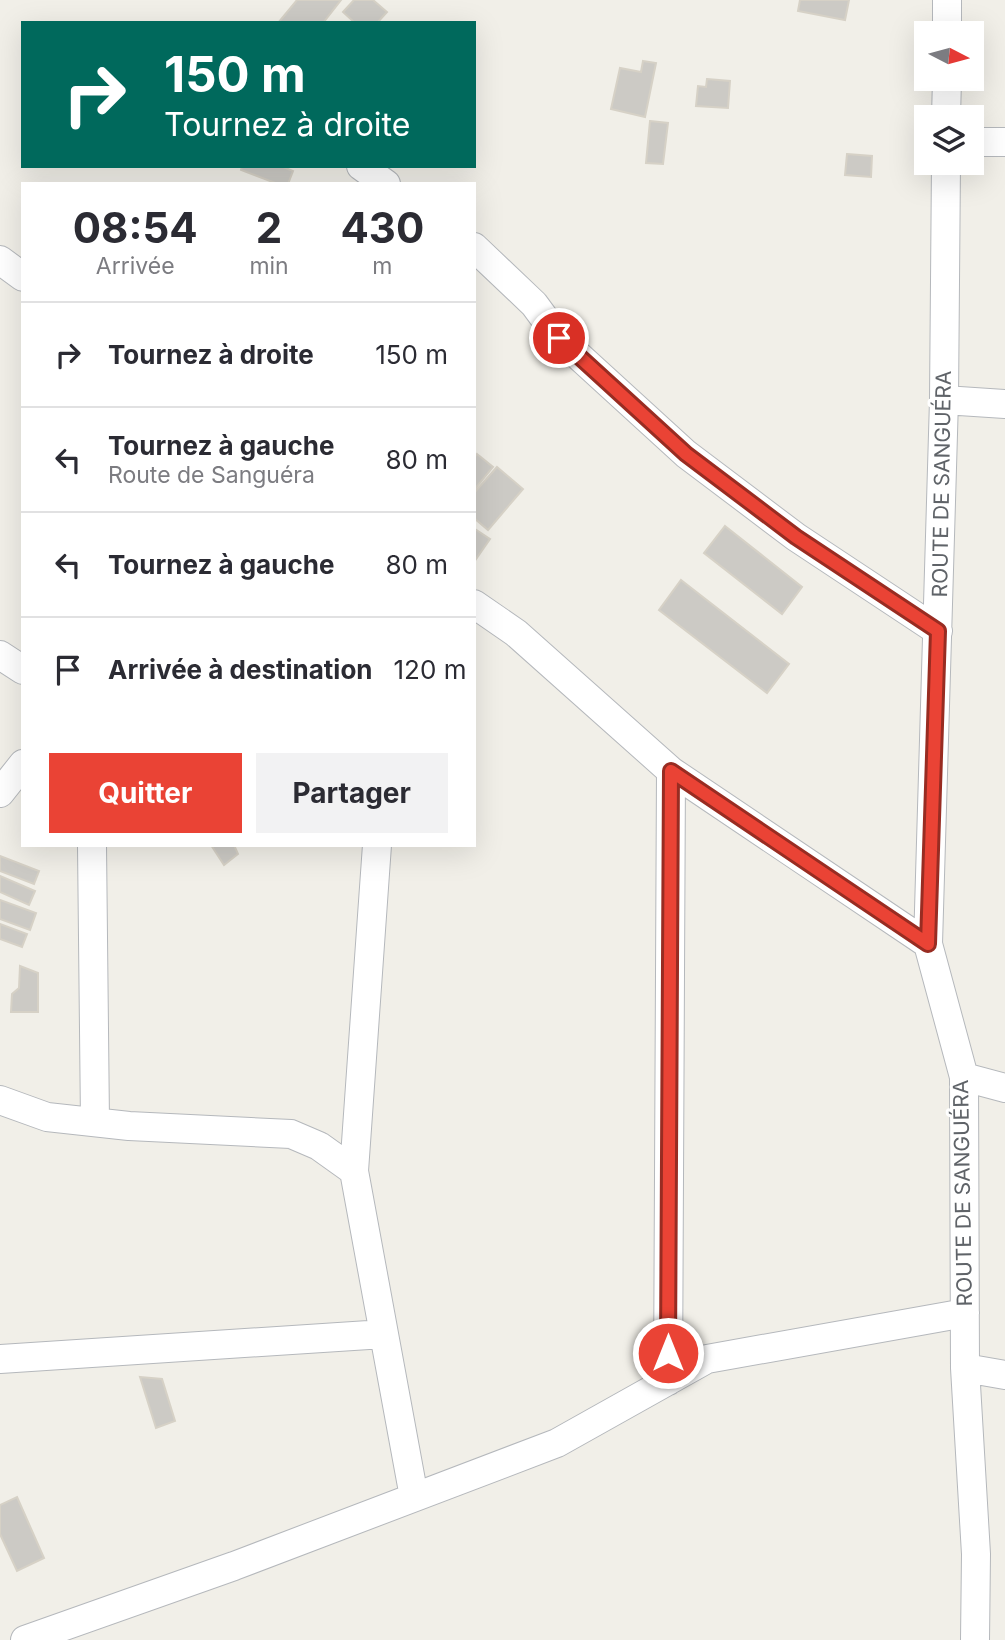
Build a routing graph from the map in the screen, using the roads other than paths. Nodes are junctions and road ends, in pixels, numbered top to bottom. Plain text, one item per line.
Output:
1 (947, 0) edge
2 (947, 21) edge
3 (984, 142) edge
4 (1005, 142) edge
5 (365, 168) edge
6 (946, 175) edge
7 (383, 182) edge
8 (476, 249) edge
9 (0, 261) edge
10 (21, 276) edge
11 (944, 400) junction
12 (1005, 404) edge
13 (476, 605) edge
14 (938, 631) junction
15 (0, 655) edge
16 (21, 669) edge
17 (21, 767) edge
18 (671, 771) junction
19 (0, 793) edge
20 (92, 847) edge
21 (377, 847) edge
22 (928, 944) junction
23 (964, 1077) junction
24 (1005, 1088) edge
25 (0, 1100) edge
26 (94, 1122) junction
27 (354, 1171) junction
28 (965, 1312) junction
29 (384, 1334) junction
30 (0, 1359) edge
31 (965, 1368) junction
32 (1005, 1375) edge
33 (668, 1381) junction
34 (414, 1497) junction
35 (25, 1640) edge
36 (975, 1640) edge

1 - 2 street
3 - 4 street
5 - 7 street
6 - 11 street, ROUTE DE SANGUÉRA
8 - 14 street
9 - 10 street
11 - 12 street
11 - 14 street, ROUTE DE SANGUÉRA
13 - 18 street
14 - 22 street, ROUTE DE SANGUÉRA
15 - 16 street
17 - 19 street
18 - 22 street
18 - 33 street
20 - 26 street
21 - 27 street
22 - 23 street, ROUTE DE SANGUÉRA
23 - 24 street
23 - 28 street, ROUTE DE SANGUÉRA
25 - 26 street
26 - 27 street
27 - 29 street
28 - 31 street, ROUTE DE SANGUÉRA
28 - 33 street
29 - 30 street
29 - 34 street
31 - 32 street
31 - 36 street, ROUTE DE SANGUÉRA
33 - 34 street
34 - 35 street

